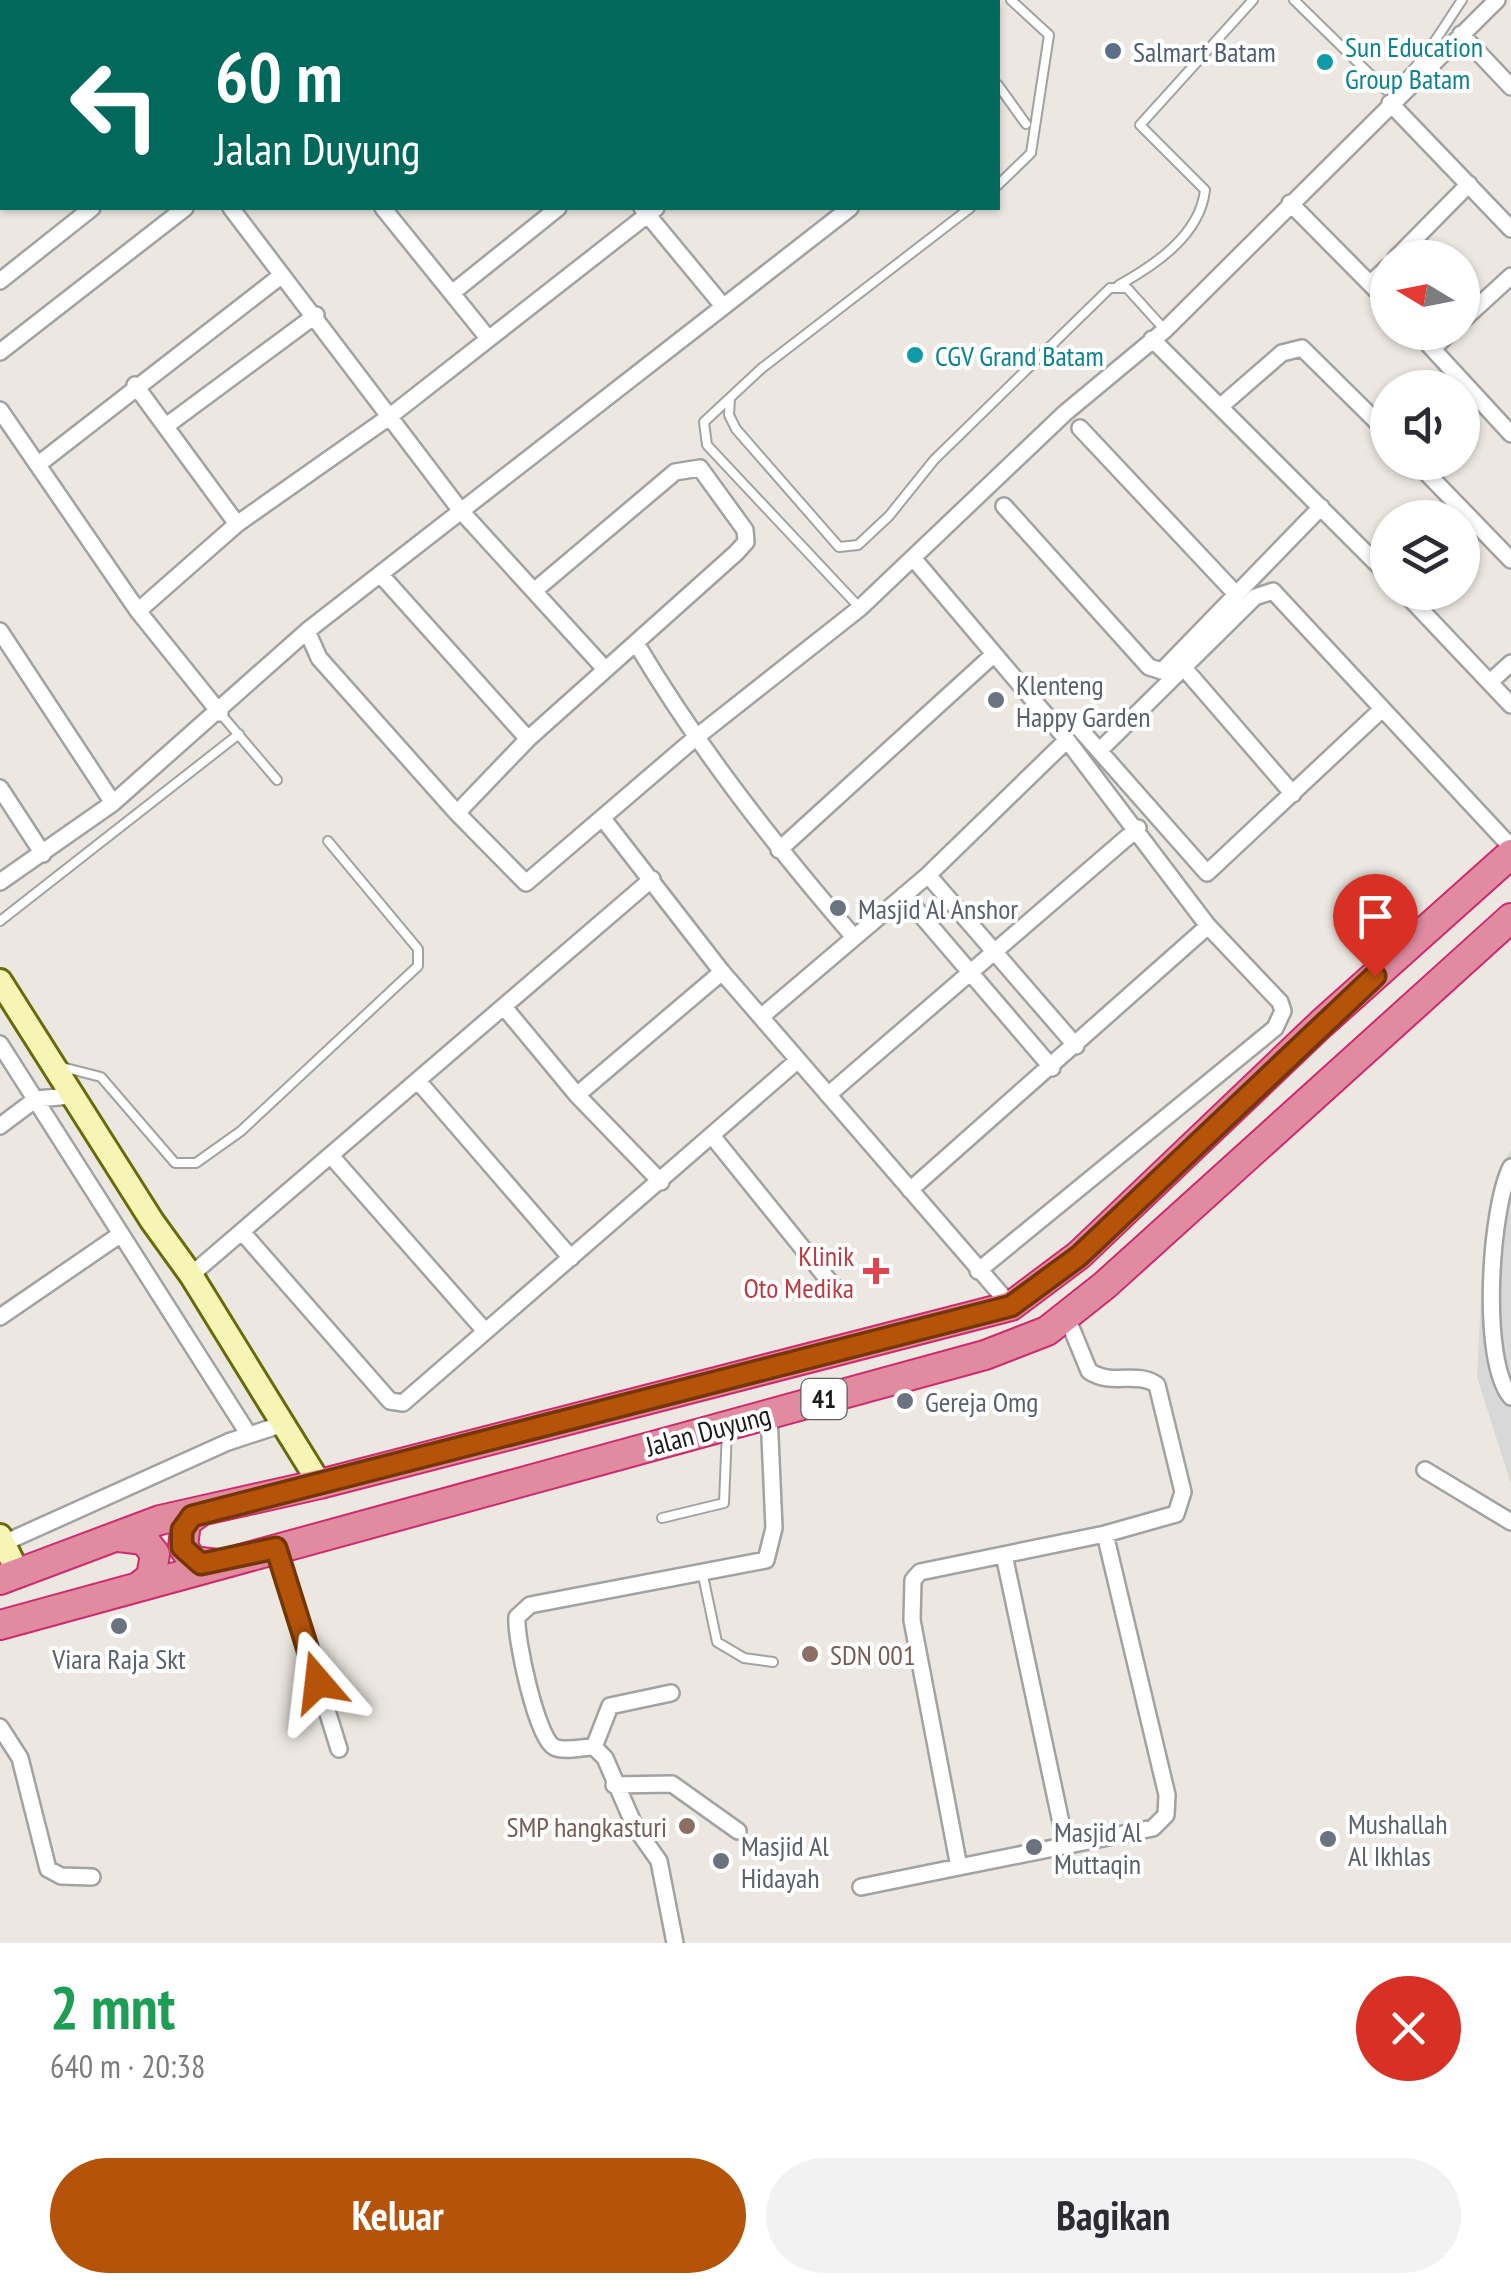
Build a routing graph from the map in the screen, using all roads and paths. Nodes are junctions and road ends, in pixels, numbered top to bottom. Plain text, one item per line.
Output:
1 (1012, 0) edge
2 (1253, 0) edge
3 (1294, 0) edge
4 (1462, 0) edge
5 (1496, 0) edge
6 (1460, 34) junction
7 (1511, 87) edge
8 (1000, 88) edge
9 (1390, 103) junction
10 (1026, 124) dead end
11 (1000, 183) edge
12 (1469, 184) junction
13 (1290, 204) junction
14 (89, 210) edge
15 (182, 210) edge
16 (233, 210) edge
17 (386, 210) edge
18 (555, 210) edge
19 (648, 210) edge
20 (847, 210) edge
21 (967, 210) edge
22 (1511, 229) edge
23 (1414, 240) edge
24 (282, 275) junction
25 (1511, 276) edge
26 (0, 281) edge
27 (1370, 284) edge
28 (1119, 285) junction
29 (452, 292) junction
30 (1480, 304) edge
31 (723, 306) junction
32 (316, 316) junction
33 (1158, 334) junction
34 (488, 338) junction
35 (1434, 350) edge
36 (0, 352) edge
37 (135, 385) junction
38 (730, 398) junction
39 (1222, 406) junction
40 (0, 410) edge
41 (1370, 415) edge
42 (1505, 415) edge
43 (389, 418) junction
44 (166, 426) junction
45 (1080, 428) dead end
46 (1511, 434) edge
47 (40, 463) junction
48 (1433, 480) edge
49 (1004, 506) dead end
50 (1321, 506) junction
51 (461, 511) junction
52 (237, 524) junction
53 (1370, 556) edge
54 (912, 558) junction
55 (1511, 560) edge
56 (380, 574) junction
57 (534, 591) junction
58 (1235, 593) junction
59 (860, 608) junction
60 (1421, 610) edge
61 (138, 611) junction
62 (0, 631) edge
63 (308, 631) junction
64 (636, 643) junction
65 (992, 656) junction
66 (1511, 663) edge
67 (1184, 668) junction
68 (604, 669) junction
69 (1490, 682) junction
70 (1511, 706) edge
71 (1380, 711) junction
72 (220, 713) junction
73 (1072, 720) dead end
74 (239, 734) junction
75 (528, 739) junction
76 (694, 739) junction
77 (1067, 740) junction
78 (1099, 751) junction
79 (278, 780) dead end
80 (0, 788) edge
81 (1293, 794) junction
82 (113, 803) junction
83 (456, 813) junction
84 (604, 820) junction
85 (1138, 828) junction
86 (328, 841) dead end
87 (779, 850) junction
88 (1511, 850) edge
89 (43, 854) junction
90 (928, 875) junction
91 (652, 880) junction
92 (0, 882) edge
93 (904, 896) junction
94 (1511, 918) edge
95 (0, 920) edge
96 (1208, 926) junction
97 (853, 936) junction
98 (995, 950) junction
99 (722, 972) junction
100 (970, 972) junction
101 (0, 981) edge
102 (504, 1007) junction
103 (762, 1017) junction
104 (0, 1044) edge
105 (1076, 1046) junction
106 (798, 1062) junction
107 (52, 1067) junction
108 (1052, 1068) junction
109 (418, 1081) junction
110 (828, 1094) junction
111 (577, 1095) junction
112 (71, 1096) junction
113 (36, 1099) junction
114 (0, 1126) edge
115 (712, 1137) junction
116 (332, 1157) junction
117 (1511, 1167) edge
118 (661, 1182) junction
119 (910, 1190) junction
120 (152, 1221) junction
121 (242, 1232) junction
122 (123, 1239) junction
123 (571, 1258) junction
124 (978, 1272) junction
125 (191, 1275) junction
126 (838, 1292) dead end
127 (1011, 1306) junction
128 (1066, 1315) junction
129 (0, 1317) edge
130 (485, 1331) junction
131 (1511, 1397) edge
132 (769, 1414) junction
133 (283, 1424) junction
134 (727, 1425) junction
135 (249, 1434) junction
136 (1425, 1470) dead end
137 (320, 1484) junction
138 (200, 1512) junction
139 (662, 1518) dead end
140 (1511, 1522) edge
141 (1106, 1534) junction
142 (118, 1537) junction
143 (2, 1540) edge
144 (276, 1548) junction
145 (1004, 1554) junction
146 (218, 1563) junction
147 (702, 1571) junction
148 (9, 1578) edge
149 (138, 1587) junction
150 (0, 1625) edge
151 (773, 1662) dead end
152 (671, 1694) dead end
153 (0, 1727) edge
154 (594, 1747) junction
155 (339, 1749) dead end
156 (614, 1784) junction
157 (738, 1831) dead end
158 (1066, 1846) junction
159 (960, 1867) junction
160 (92, 1877) dead end
161 (861, 1888) dead end
162 (675, 1943) edge

1 - 11 lane
2 - 28 lane
3 - 4 lane
5 - 6 street
6 - 7 street
6 - 9 street
8 - 10 lane
9 - 12 street
9 - 13 street
12 - 22 street
12 - 23 street
13 - 27 street
13 - 33 street
14 - 26 street
15 - 36 street
16 - 24 street
17 - 29 street
18 - 29 street
19 - 31 street
19 - 34 street
20 - 31 street
21 - 38 lane
24 - 32 street
24 - 37 street
25 - 30 street
28 - 33 lane
28 - 38 lane
29 - 34 street
31 - 51 street
32 - 43 street
32 - 44 street
33 - 39 street
33 - 54 street
34 - 43 street
35 - 42 street
37 - 44 street
37 - 47 street
38 - 59 lane
39 - 41 street
39 - 50 street
40 - 47 street
42 - 46 street
43 - 51 street
43 - 52 street
44 - 52 street
45 - 58 street
47 - 61 street
48 - 55 street
49 - 58 street
50 - 53 street
50 - 58 street
51 - 56 street
51 - 57 street
52 - 61 street
54 - 59 street
54 - 65 street
56 - 63 street
56 - 75 street
57 - 64 street
57 - 68 street
59 - 76 street
60 - 69 street
61 - 72 street
62 - 82 street
63 - 72 street
63 - 83 street
64 - 68 street
64 - 76 street
65 - 77 street
65 - 87 street
66 - 69 street
67 - 71 street
67 - 78 street
67 - 81 street
68 - 75 street
69 - 70 street
71 - 81 street
71 - 88 street
72 - 74 lane
72 - 82 street
73 - 78 street
74 - 79 lane
74 - 95 lane
75 - 83 street
76 - 84 street
76 - 87 street
77 - 85 street
77 - 90 street
78 - 81 street
80 - 89 street
82 - 89 street
83 - 84 street
84 - 91 street
85 - 96 street
85 - 98 street
86 - 107 lane
87 - 97 street
88 - 127 highway, Jalan Duyung / 41
89 - 92 street
90 - 93 street
90 - 98 street
91 - 99 street
91 - 102 street
93 - 97 street
93 - 100 street
94 - 128 highway, Jalan Duyung / 41
96 - 105 street
96 - 124 street
97 - 103 street
98 - 100 street
98 - 105 street
99 - 103 street
99 - 111 street
100 - 108 street
100 - 110 street
101 - 107 street
102 - 109 street
102 - 111 street
103 - 106 street
104 - 113 street
105 - 108 street
106 - 110 street
106 - 115 street
107 - 112 street
108 - 119 street
109 - 116 street
109 - 123 street
110 - 119 street
111 - 118 street
112 - 113 street
112 - 120 street
113 - 114 street
113 - 122 street
115 - 118 street
115 - 126 street
116 - 121 street
116 - 130 street
117 - 131 street
118 - 123 street
119 - 124 street
120 - 122 street
120 - 125 street
121 - 125 street
121 - 130 street
122 - 129 street
122 - 135 street
123 - 130 street
124 - 127 street
125 - 133 street
127 - 137 highway, Jalan Duyung / 41
128 - 132 highway, Jalan Duyung / 41
128 - 141 street
132 - 134 highway, Jalan Duyung / 41
132 - 147 street
133 - 135 street
133 - 137 street
134 - 139 lane
134 - 144 highway, Jalan Duyung / 41
135 - 143 street
136 - 140 street
137 - 138 highway, Jalan Duyung / 41
138 - 142 highway, Jalan Duyung / 41
138 - 146 highway
141 - 145 street
141 - 158 street
142 - 148 highway, Jalan Duyung / 41
142 - 149 highway
143 - 148 street
144 - 146 highway, Jalan Duyung / 41
144 - 155 street
145 - 158 street
145 - 159 street
146 - 149 highway, Jalan Duyung / 41
147 - 151 lane
147 - 154 street
149 - 150 highway, Jalan Duyung / 41
152 - 154 street
153 - 160 street
154 - 156 street
156 - 157 street
156 - 162 street
158 - 159 street
159 - 161 street

